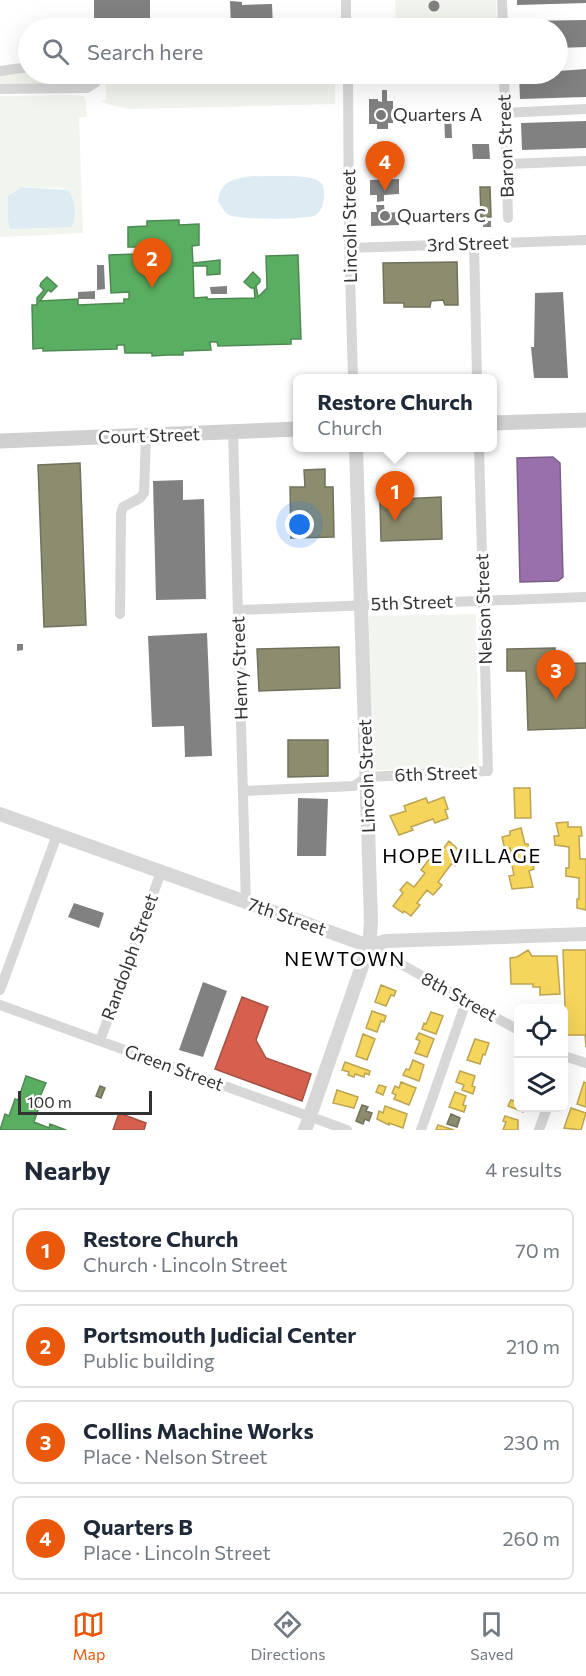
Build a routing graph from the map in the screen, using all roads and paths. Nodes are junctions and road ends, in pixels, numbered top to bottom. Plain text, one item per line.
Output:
1 (346, 0) edge
2 (502, 0) edge
3 (346, 18) edge
4 (503, 18) edge
5 (18, 68) edge
6 (0, 71) edge
7 (93, 84) edge
8 (348, 84) edge
9 (504, 84) edge
10 (0, 89) edge
11 (586, 109) edge
12 (505, 113) junction
13 (586, 161) edge
14 (507, 164) junction
15 (508, 218) dead end
16 (586, 240) edge
17 (474, 244) junction
18 (350, 248) junction
19 (353, 374) edge
20 (477, 374) edge
21 (586, 420) edge
22 (497, 423) edge
23 (293, 429) edge
24 (233, 432) junction
25 (146, 436) junction
26 (0, 441) edge
27 (356, 452) edge
28 (479, 452) edge
29 (586, 597) edge
30 (483, 600) junction
31 (361, 605) junction
32 (238, 610) junction
33 (120, 614) dead end
34 (488, 771) joint
35 (367, 777) junction
36 (243, 790) junction
37 (0, 814) edge
38 (57, 835) junction
39 (161, 872) junction
40 (246, 904) junction
41 (586, 934) edge
42 (369, 946) junction
43 (0, 990) edge
44 (466, 1002) junction
45 (0, 1005) edge
46 (514, 1027) edge
47 (100, 1041) junction
48 (568, 1059) edge
49 (586, 1064) edge
50 (545, 1112) edge
51 (307, 1123) edge
52 (347, 1130) edge
53 (422, 1130) edge
54 (539, 1130) edge

1 - 3 street
2 - 4 street
5 - 6 street
7 - 10 street
8 - 18 street, Lincoln Street
9 - 12 street, Baron Street
11 - 12 street
12 - 14 street, Baron Street
13 - 14 street
14 - 15 street, Baron Street
16 - 17 street, 3rd Street
17 - 18 street, 3rd Street
17 - 20 street
18 - 19 street, Lincoln Street
21 - 22 main road
23 - 24 main road, Court Street
24 - 25 main road, Court Street
24 - 32 street, Henry Street
25 - 26 main road, Court Street
25 - 33 street
27 - 31 street, Lincoln Street
28 - 30 street, Nelson Street
29 - 30 street, 5th Street
30 - 31 street, 5th Street
30 - 34 street, Nelson Street
31 - 32 street, 5th Street
31 - 35 street, Lincoln Street
32 - 36 street, Henry Street
34 - 35 street, 6th Street
35 - 36 street, 6th Street
35 - 42 street, Lincoln Street
36 - 40 street, Henry Street
37 - 38 street, 7th Street
38 - 39 street, 7th Street
38 - 43 street
39 - 40 street, 7th Street
39 - 47 street, Randolph Street
40 - 42 street, 7th Street
41 - 42 street, 7th Street
42 - 44 street, 8th Street
42 - 51 street, Lincoln Street
44 - 46 street, 8th Street
44 - 53 street
45 - 47 street, Green Street
47 - 51 street, Green Street
48 - 49 street
50 - 54 street
51 - 52 street, Green Street

